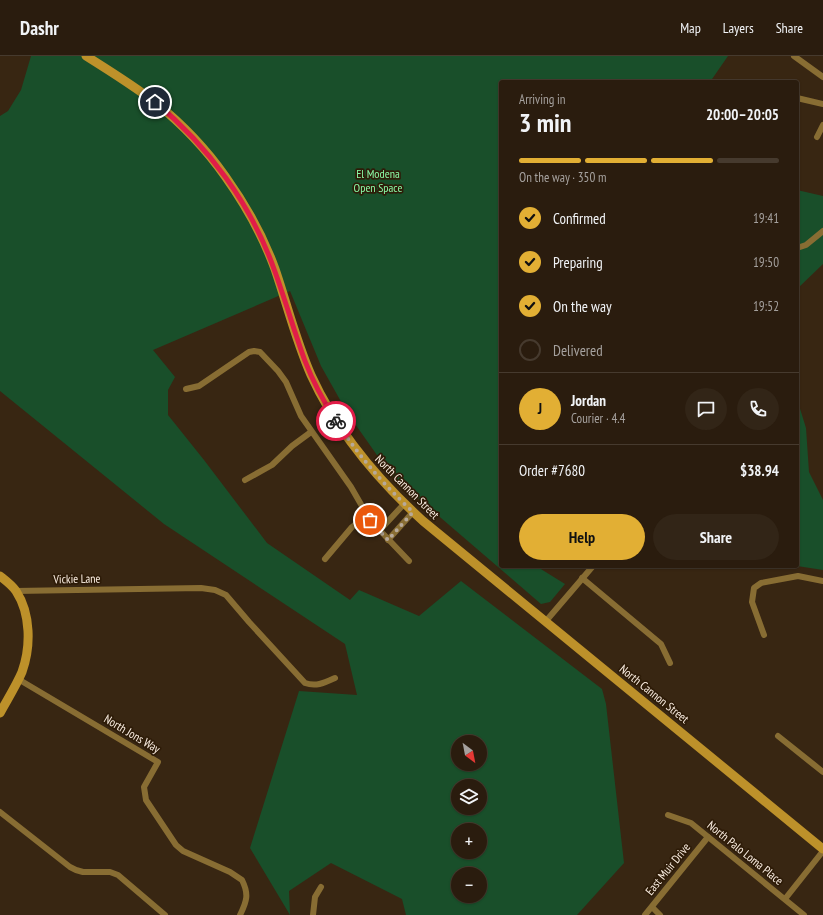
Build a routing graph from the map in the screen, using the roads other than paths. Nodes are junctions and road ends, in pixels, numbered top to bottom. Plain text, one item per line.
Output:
1 (86, 56) edge
2 (794, 56) edge
3 (823, 77) edge
4 (799, 98) edge
5 (823, 104) edge
6 (823, 125) edge
7 (817, 137) dead end
8 (823, 231) edge
9 (799, 247) edge
10 (186, 389) dead end
11 (311, 432) junction
12 (245, 480) dead end
13 (404, 504) junction
14 (413, 512) junction
15 (367, 515) junction
16 (379, 531) junction
17 (388, 540) junction
18 (325, 559) dead end
19 (409, 561) dead end
20 (591, 568) edge
21 (0, 576) edge
22 (582, 578) junction
23 (823, 581) edge
24 (16, 591) junction
25 (546, 621) junction
26 (764, 635) dead end
27 (670, 663) dead end
28 (335, 678) dead end
29 (18, 679) junction
30 (0, 713) edge
31 (778, 736) dead end
32 (823, 772) edge
33 (0, 812) edge
34 (668, 815) dead end
35 (708, 837) junction
36 (823, 850) edge
37 (321, 887) dead end
38 (785, 899) junction
39 (652, 907) junction
40 (165, 915) edge
41 (240, 915) edge
42 (313, 915) edge
43 (645, 915) edge
44 (660, 915) edge
45 (804, 915) edge

1 - 13 main road, North Cannon Street
2 - 3 street
4 - 5 street
6 - 7 street
8 - 9 street
10 - 11 street
11 - 12 street
11 - 15 street
13 - 14 main road, North Cannon Street
13 - 16 street
14 - 17 street
14 - 25 main road, North Cannon Street
15 - 16 street
15 - 18 street
16 - 17 street
17 - 19 street
20 - 22 street
21 - 24 main road
22 - 25 street
22 - 27 street
23 - 26 street
24 - 28 street, Vickie Lane
24 - 29 main road
25 - 36 main road, North Cannon Street
29 - 30 main road
29 - 41 street, North Jons Way
31 - 32 street
33 - 40 street
34 - 35 street, North Palo Loma Place
35 - 38 street, North Palo Loma Place
35 - 39 street, East Muir Drive
36 - 38 street
37 - 42 street
38 - 45 street, North Palo Loma Place
39 - 43 street, East Muir Drive
39 - 44 street

